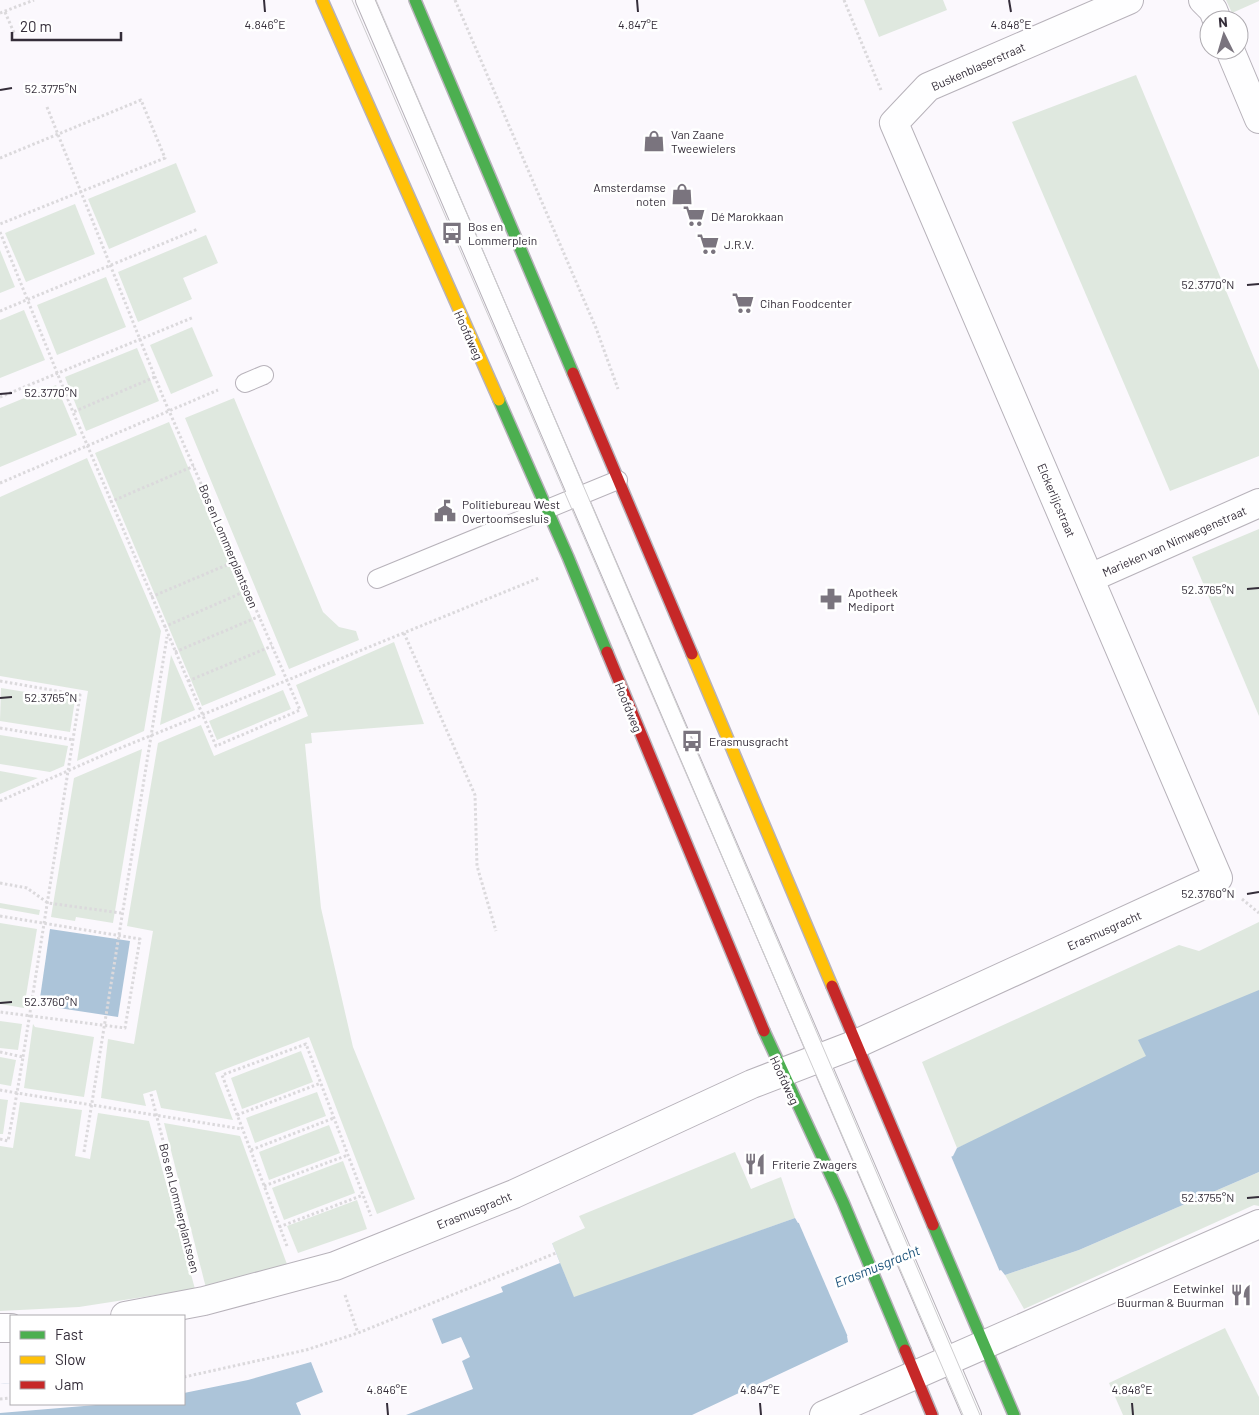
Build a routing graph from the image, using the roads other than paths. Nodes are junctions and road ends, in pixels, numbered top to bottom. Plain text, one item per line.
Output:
1 (322, 0) edge
2 (365, 0) edge
3 (415, 0) edge
4 (1129, 0) edge
5 (1203, 0) edge
6 (1213, 10) edge
7 (1234, 60) edge
8 (1259, 119) edge
9 (894, 123) joint
10 (264, 375) dead end
11 (245, 383) dead end
12 (618, 480) junction
13 (578, 496) junction
14 (1259, 503) edge
15 (547, 509) junction
16 (1090, 578) junction
17 (377, 580) dead end
18 (1218, 878) joint
19 (856, 1044) junction
20 (820, 1058) junction
21 (781, 1072) junction
22 (1259, 1224) edge
23 (130, 1315) edge
24 (985, 1346) junction
25 (948, 1360) junction
26 (915, 1377) junction
27 (824, 1415) edge
28 (932, 1415) edge
29 (972, 1415) edge
30 (1014, 1415) edge

1 - 15 street, Hoofdweg
2 - 13 lane
3 - 12 street
4 - 9 street, Buskenblaserstraat
5 - 6 street
7 - 8 street
9 - 16 street, Elckerlijcstraat
10 - 11 lane
12 - 13 lane
12 - 19 street
13 - 15 lane
13 - 20 lane
14 - 16 street, Marieken van Nimwegenstraat
15 - 17 lane
15 - 21 street, Hoofdweg
16 - 18 street, Elckerlijcstraat
18 - 19 street, Erasmusgracht
19 - 20 street, Erasmusgracht
19 - 24 street
20 - 21 street, Erasmusgracht
20 - 25 lane
21 - 23 street, Erasmusgracht
21 - 26 street, Hoofdweg
22 - 24 street
24 - 25 street
24 - 30 street
25 - 26 street
25 - 29 lane
26 - 27 street
26 - 28 street, Hoofdweg

